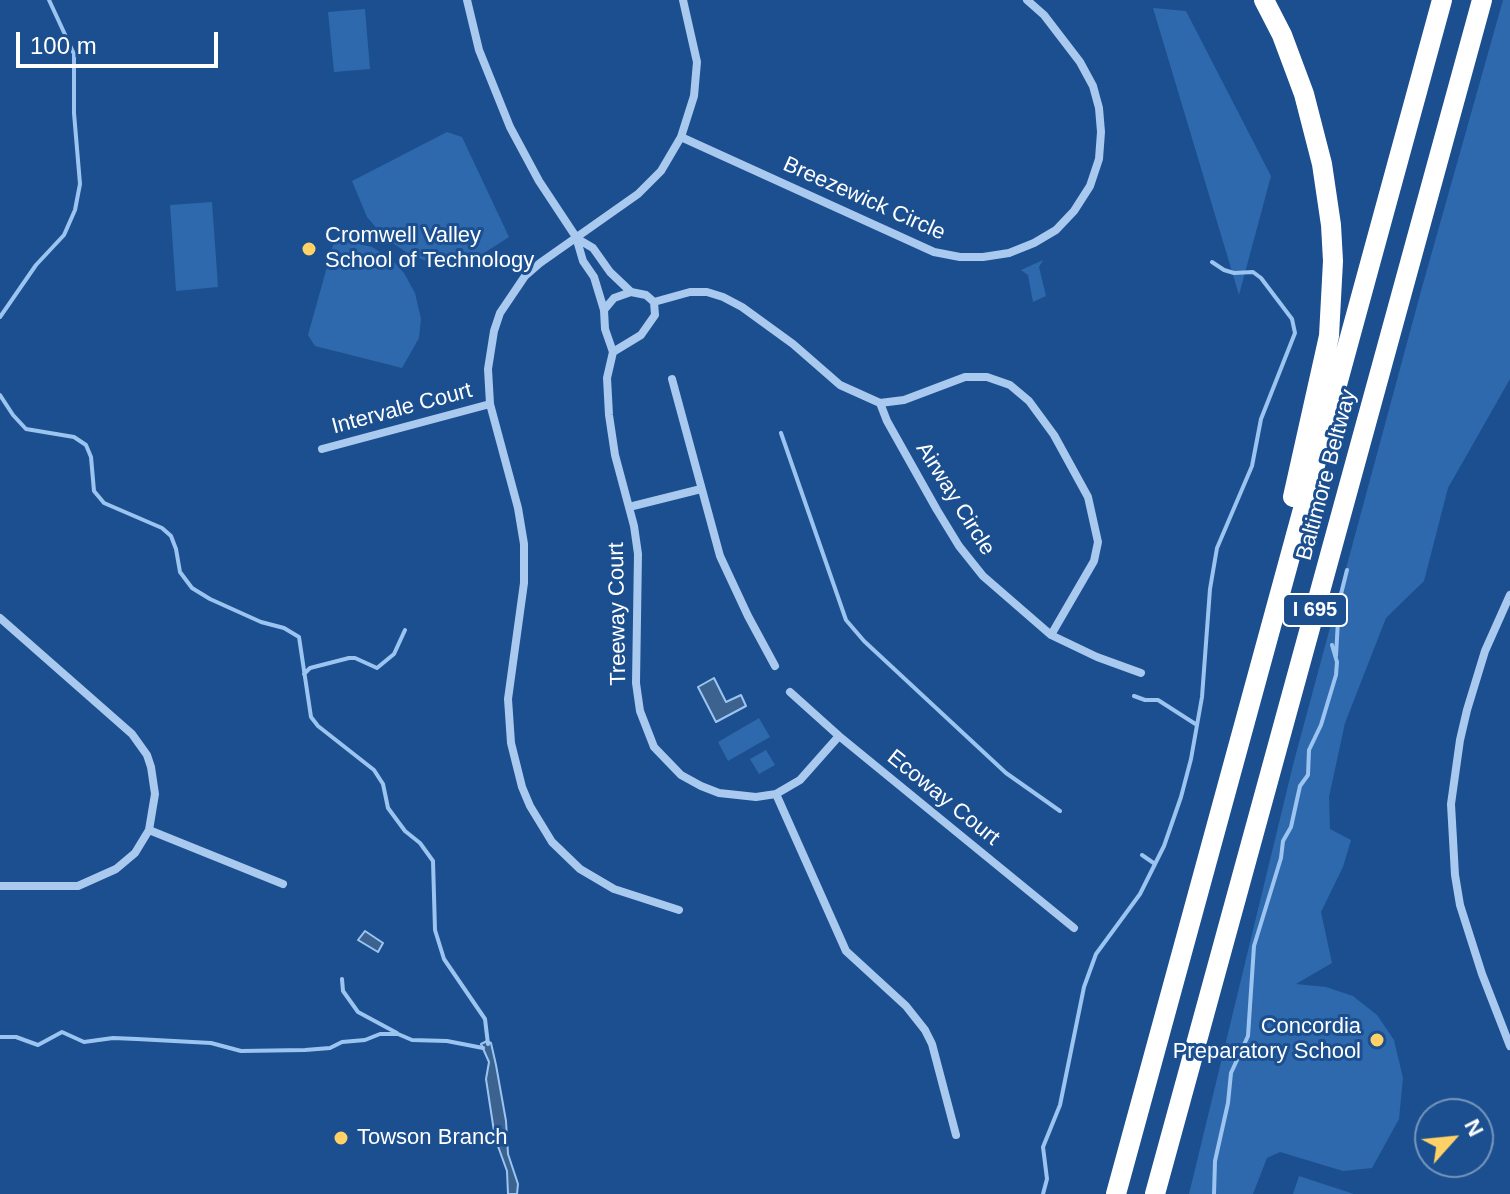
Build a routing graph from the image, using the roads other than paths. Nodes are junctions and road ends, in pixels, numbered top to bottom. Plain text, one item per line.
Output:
1 (467, 0) edge
2 (683, 0) edge
3 (1027, 0) edge
4 (1264, 0) edge
5 (1442, 0) edge
6 (1482, 0) edge
7 (681, 137) junction
8 (576, 237) junction
9 (631, 292) junction
10 (654, 302) junction
11 (604, 310) junction
12 (613, 352) junction
13 (672, 379) dead end
14 (880, 403) junction
15 (490, 404) junction
16 (322, 449) dead end
17 (701, 489) junction
18 (629, 507) junction
19 (1510, 595) edge
20 (0, 618) edge
21 (1051, 635) junction
22 (775, 666) dead end
23 (1141, 673) dead end
24 (790, 692) dead end
25 (1250, 701) junction
26 (839, 736) junction
27 (776, 794) junction
28 (149, 830) junction
29 (283, 884) dead end
30 (0, 886) edge
31 (679, 910) dead end
32 (1074, 928) dead end
33 (1510, 1046) edge
34 (956, 1135) dead end
35 (1116, 1194) edge
36 (1155, 1194) edge

1 - 8 street
2 - 7 street
3 - 7 street, Breezewick Circle
4 - 25 highway
5 - 25 highway, Baltimore Beltway / I 695
6 - 36 highway, Baltimore Beltway / I 695
7 - 8 street
8 - 9 street
8 - 11 street
8 - 15 street
9 - 10 street
9 - 11 street
10 - 12 street
10 - 14 street
11 - 12 street
12 - 18 street, Treeway Court
13 - 17 street
14 - 21 street, Airway Circle
14 - 21 street
15 - 16 street, Intervale Court
15 - 31 street
17 - 18 street
17 - 22 street
18 - 27 street, Treeway Court
19 - 33 street
20 - 28 street
21 - 23 street, Airway Circle
24 - 26 street, Ecoway Court
25 - 35 highway, Baltimore Beltway / I 695
26 - 27 street
26 - 32 street, Ecoway Court
27 - 34 street
28 - 29 street
28 - 30 street

